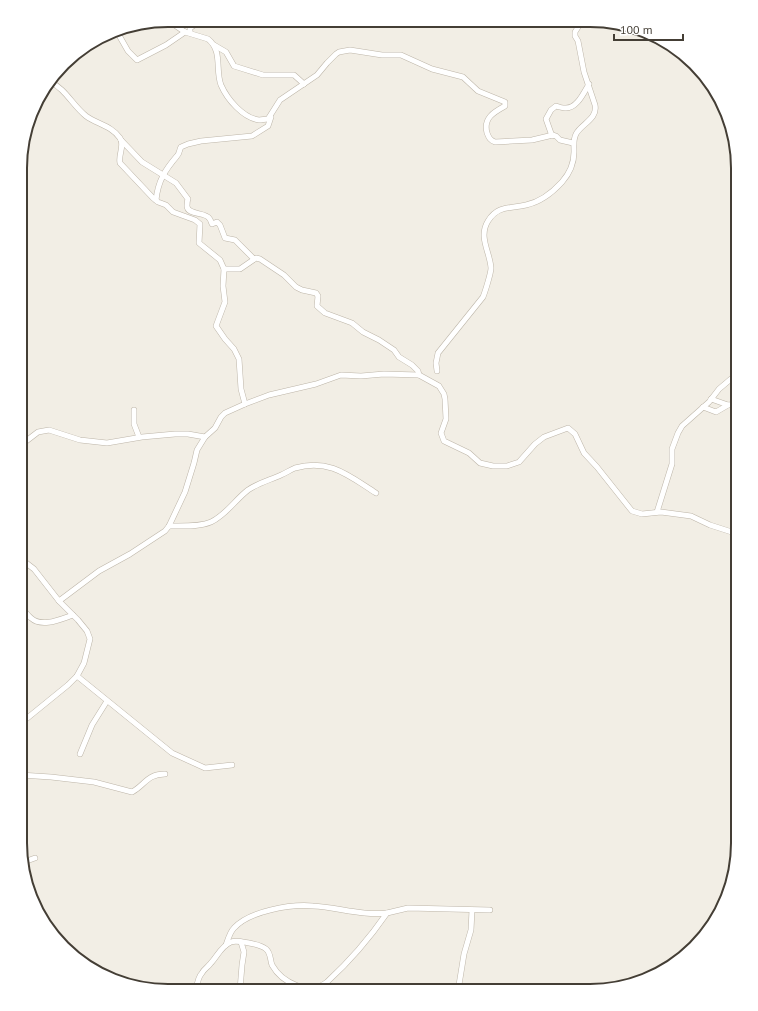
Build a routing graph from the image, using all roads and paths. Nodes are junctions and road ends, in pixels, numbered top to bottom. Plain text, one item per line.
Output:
1 (179, 27) edge
2 (192, 27) edge
3 (578, 27) edge
4 (187, 32) junction
5 (119, 36) edge
6 (214, 45) junction
7 (304, 84) junction
8 (589, 84) junction
9 (54, 85) edge
10 (271, 116) junction
11 (552, 136) junction
12 (121, 140) junction
13 (573, 142) junction
14 (163, 175) junction
15 (156, 200) junction
16 (254, 260) junction
17 (224, 269) junction
18 (437, 371) dead end
19 (419, 375) junction
20 (731, 379) edge
21 (710, 399) junction
22 (245, 404) junction
23 (728, 405) junction
24 (731, 405) edge
25 (703, 406) junction
26 (134, 410) dead end
27 (205, 437) junction
28 (139, 438) junction
29 (27, 441) edge
30 (376, 493) dead end
31 (657, 512) junction
32 (169, 526) junction
33 (731, 531) edge
34 (27, 565) edge
35 (59, 601) junction
36 (27, 614) edge
37 (73, 615) junction
38 (77, 676) junction
39 (107, 700) junction
40 (27, 718) edge
41 (80, 754) dead end
42 (232, 765) dead end
43 (165, 774) dead end
44 (27, 775) edge
45 (36, 858) dead end
46 (28, 861) edge
47 (472, 910) junction
48 (490, 910) dead end
49 (386, 913) junction
50 (241, 942) junction
51 (226, 944) junction
52 (290, 983) joint
53 (198, 984) edge
54 (240, 984) edge
55 (293, 984) edge
56 (324, 984) edge
57 (459, 984) edge

1 - 4 street
2 - 4 street
3 - 8 street
4 - 5 street
4 - 6 street
6 - 7 street
6 - 10 street
7 - 10 street
7 - 11 street
8 - 11 street
8 - 13 street
9 - 12 street
10 - 14 street
11 - 13 street
12 - 14 street
12 - 15 street
13 - 18 street
14 - 15 street
14 - 16 street
15 - 17 street
16 - 17 street
16 - 19 street
17 - 22 street
19 - 22 street
19 - 31 street
20 - 21 street
21 - 23 street
21 - 25 street
22 - 27 street
23 - 24 street
23 - 25 street
25 - 31 street
26 - 28 street
27 - 28 street
27 - 32 street
28 - 29 street
30 - 32 street
31 - 33 street
32 - 35 street
34 - 35 street
35 - 37 street
36 - 37 street
37 - 38 street
38 - 39 street
38 - 40 street
39 - 41 street
39 - 42 street
43 - 44 street
45 - 46 street
47 - 48 street
47 - 49 street
47 - 57 street
49 - 51 street
49 - 56 street
50 - 51 street
50 - 52 street
50 - 54 street
51 - 53 street
52 - 55 street

